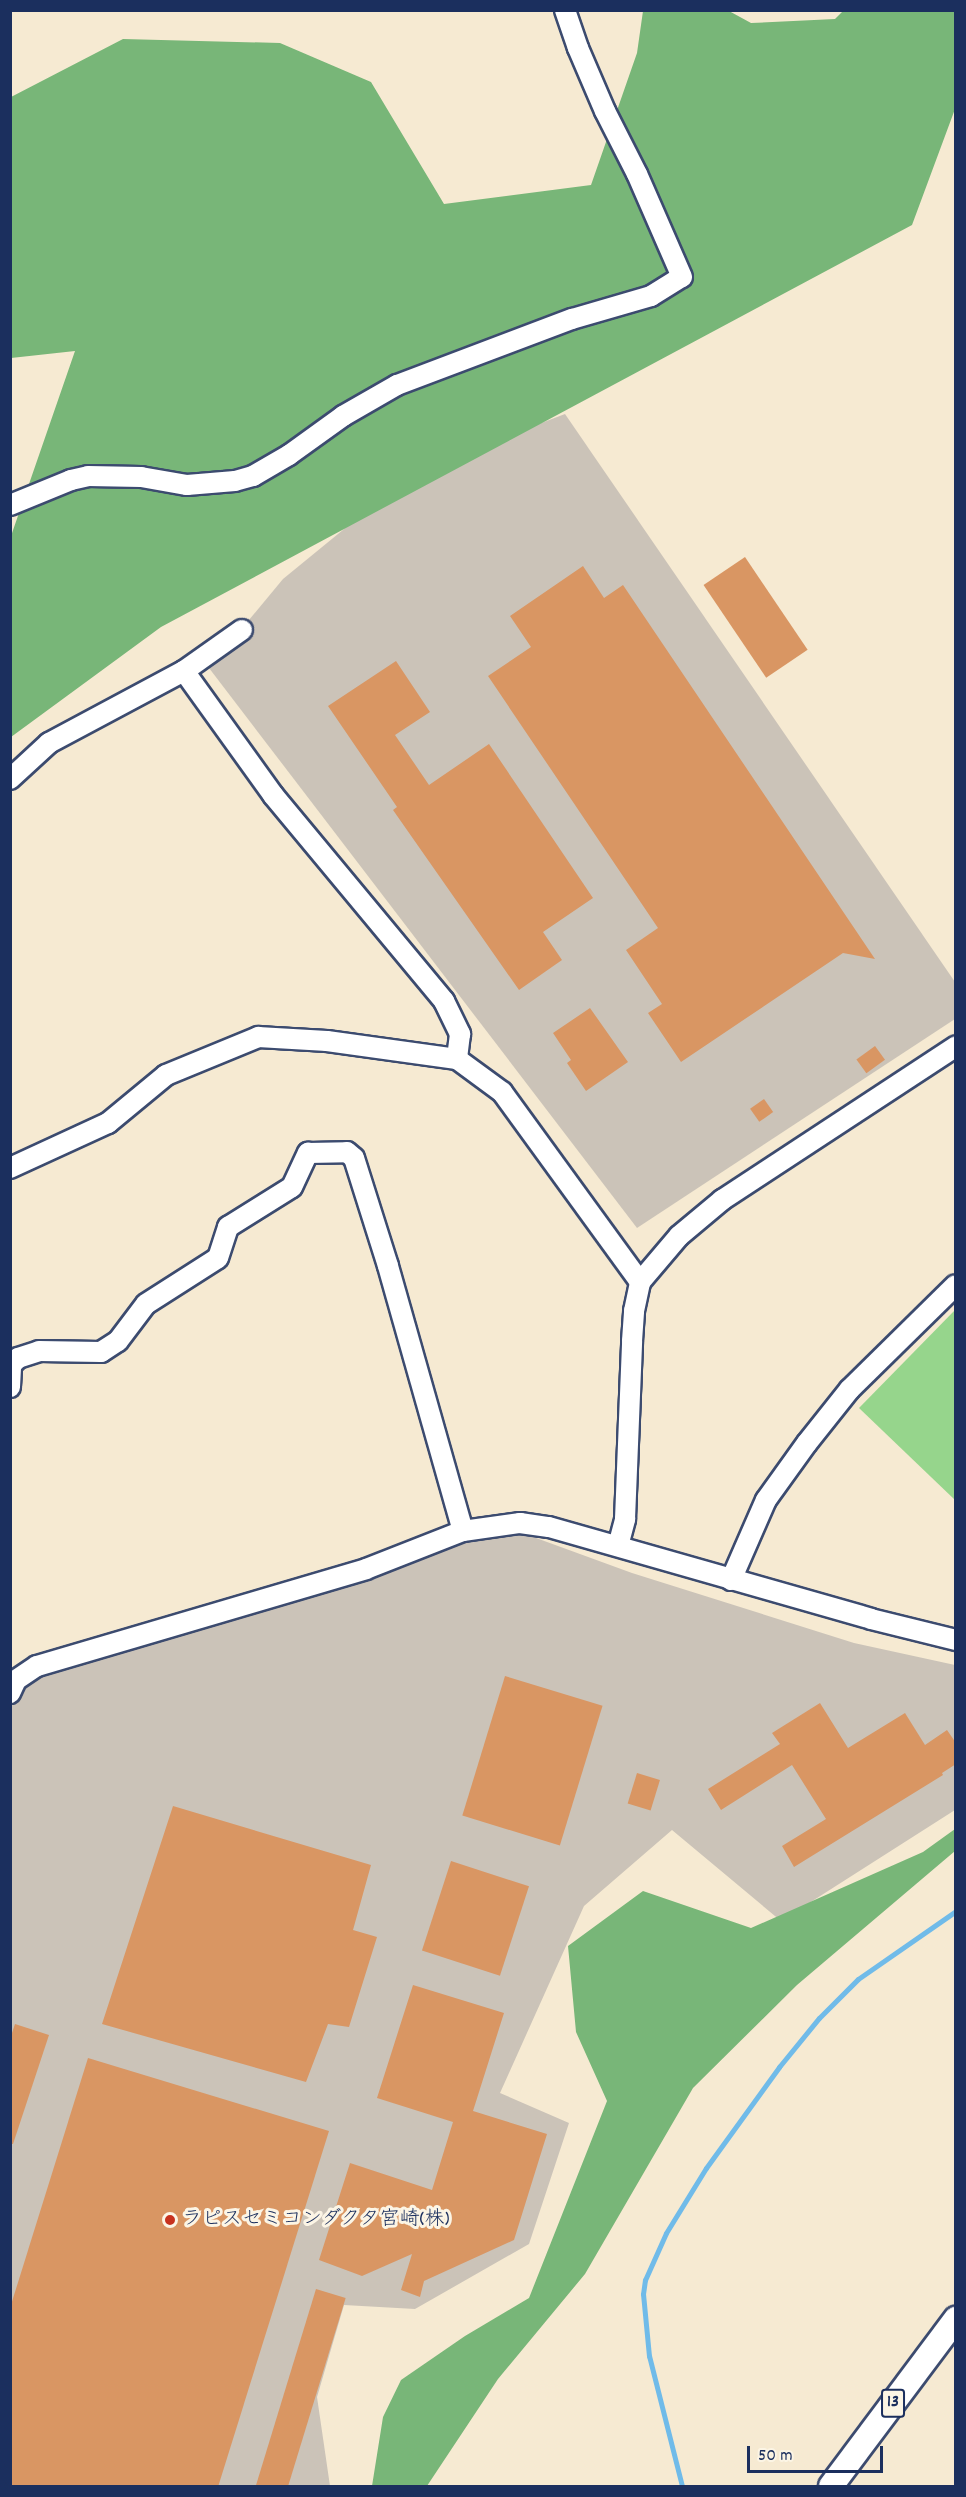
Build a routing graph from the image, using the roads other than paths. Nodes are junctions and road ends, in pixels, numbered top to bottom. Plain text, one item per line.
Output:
1 (565, 10) edge
2 (10, 505) edge
3 (242, 630) dead end
4 (184, 671) junction
5 (10, 779) edge
6 (956, 1046) edge
7 (457, 1059) junction
8 (10, 1168) edge
9 (640, 1282) junction
10 (956, 1285) edge
11 (10, 1387) edge
12 (463, 1531) junction
13 (618, 1546) junction
14 (731, 1580) junction
15 (956, 1640) edge
16 (17, 1672) edge
17 (10, 1693) edge
18 (956, 2319) edge
19 (831, 2487) edge

1 - 2 street
3 - 4 street
4 - 5 street
4 - 7 street
6 - 9 street
7 - 8 street
7 - 9 street
9 - 13 street
10 - 14 street
11 - 12 street
12 - 13 street
12 - 16 street
13 - 14 street
14 - 15 street
16 - 17 street
18 - 19 main road, 13

